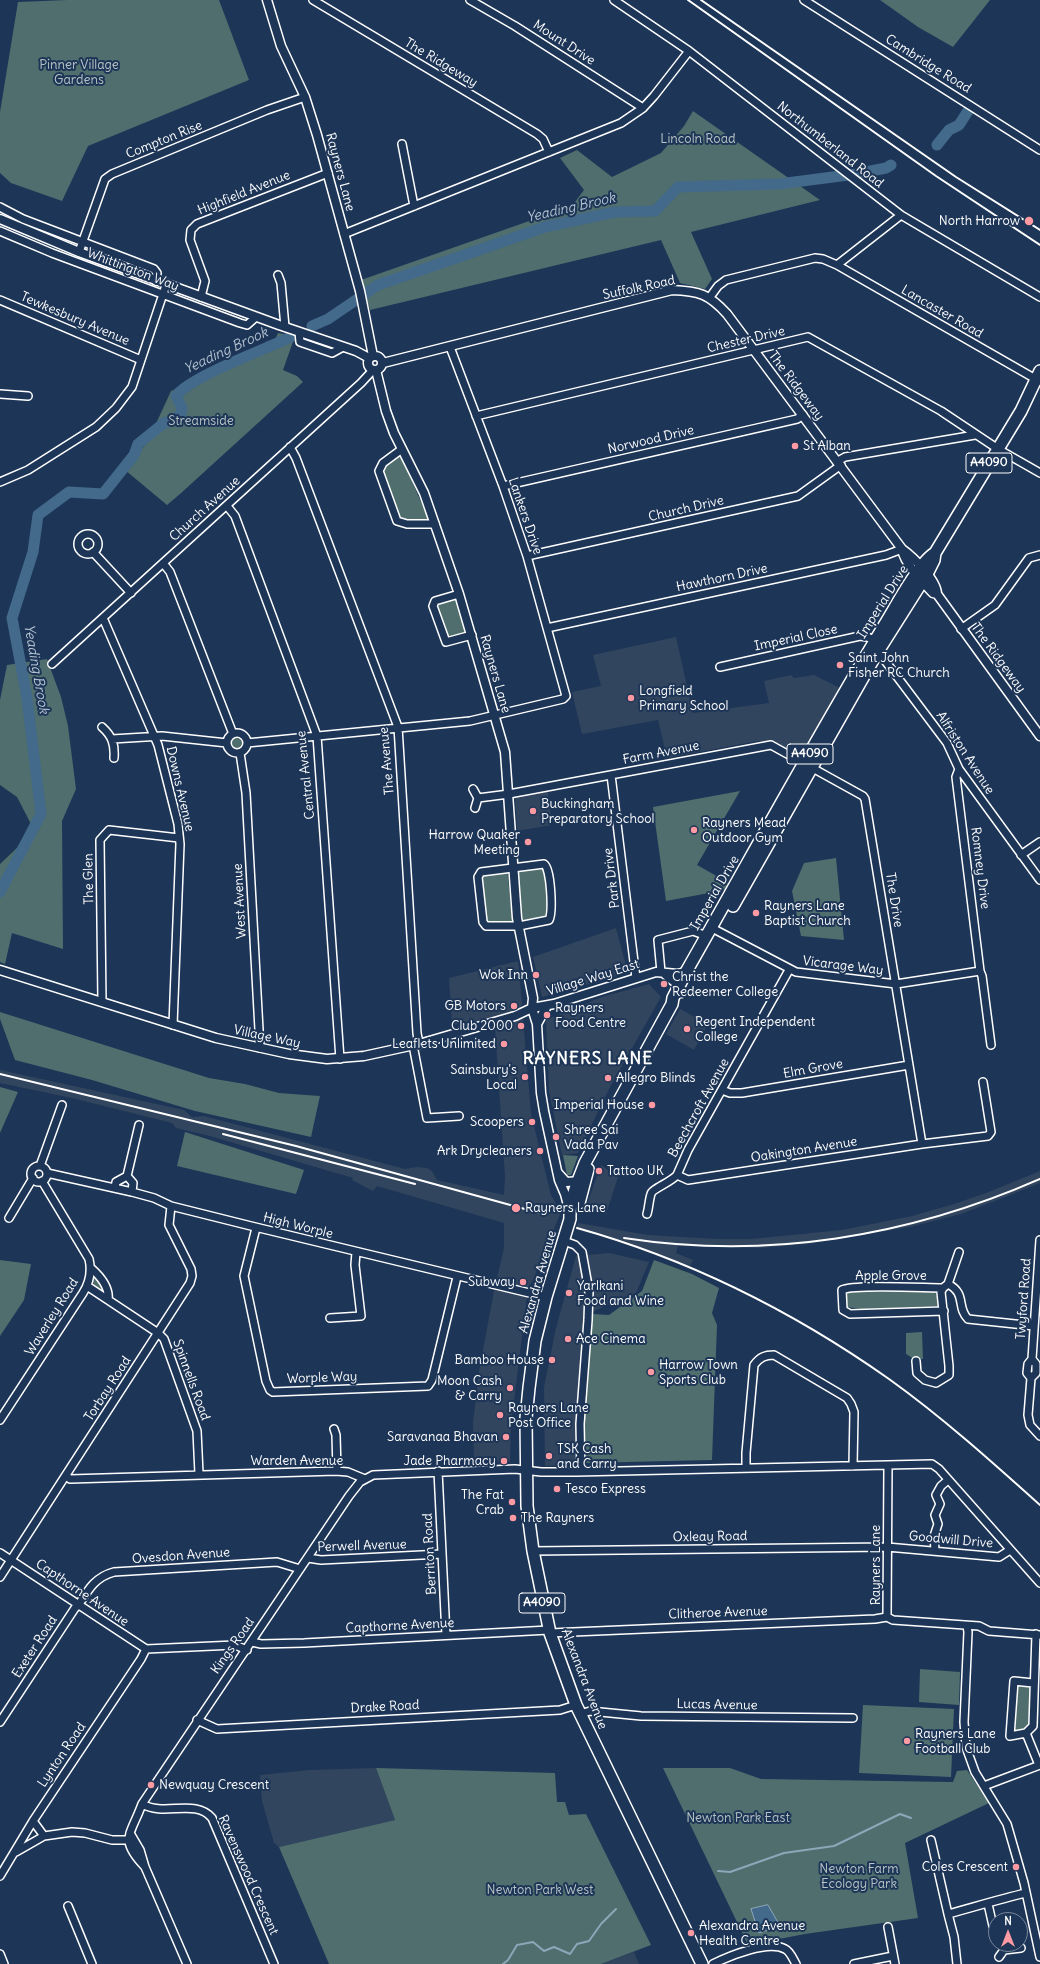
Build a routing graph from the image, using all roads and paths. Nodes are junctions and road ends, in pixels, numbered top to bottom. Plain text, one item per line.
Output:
1 (268, 0) edge
2 (313, 0) edge
3 (470, 0) edge
4 (614, 0) edge
5 (804, 0) edge
6 (690, 51) junction
7 (305, 97) junction
8 (644, 108) junction
9 (402, 144) dead end
10 (1040, 150) edge
11 (549, 152) junction
12 (328, 173) junction
13 (414, 206) junction
14 (0, 207) edge
15 (901, 215) junction
16 (0, 219) edge
17 (0, 231) edge
18 (344, 234) junction
19 (82, 242) junction
20 (79, 252) junction
21 (837, 265) junction
22 (278, 275) dead end
23 (156, 281) junction
24 (166, 285) junction
25 (163, 295) junction
26 (201, 297) junction
27 (710, 297) junction
28 (1040, 297) edge
29 (0, 300) edge
30 (256, 317) junction
31 (285, 327) junction
32 (370, 340) junction
33 (450, 347) junction
34 (754, 351) junction
35 (358, 352) junction
36 (371, 357) junction
37 (142, 360) junction
38 (383, 363) junction
39 (374, 370) junction
40 (366, 378) junction
41 (1039, 378) edge
42 (379, 382) junction
43 (0, 394) edge
44 (28, 396) dead end
45 (802, 415) junction
46 (476, 416) junction
47 (975, 435) junction
48 (290, 447) junction
49 (402, 449) junction
50 (998, 449) junction
51 (840, 463) junction
52 (1040, 473) edge
53 (0, 482) edge
54 (503, 486) junction
55 (227, 506) junction
56 (435, 524) junction
57 (902, 549) junction
58 (93, 552) dead end
59 (1040, 555) edge
60 (527, 556) junction
61 (163, 563) junction
62 (921, 574) junction
63 (131, 593) junction
64 (459, 594) junction
65 (103, 618) junction
66 (548, 628) junction
67 (961, 628) junction
68 (472, 635) junction
69 (874, 647) junction
70 (52, 664) dead end
71 (720, 667) dead end
72 (494, 714) junction
73 (102, 726) dead end
74 (398, 727) junction
75 (233, 734) junction
76 (155, 736) junction
77 (317, 736) junction
78 (1040, 736) edge
79 (112, 739) junction
80 (247, 742) junction
81 (227, 743) junction
82 (240, 753) junction
83 (114, 758) dead end
84 (808, 766) junction
85 (959, 769) junction
86 (611, 775) junction
87 (473, 789) dead end
88 (509, 794) junction
89 (478, 798) junction
90 (475, 808) dead end
91 (180, 838) junction
92 (1040, 842) edge
93 (1022, 855) junction
94 (513, 868) junction
95 (1040, 880) edge
96 (518, 926) junction
97 (712, 932) junction
98 (0, 970) edge
99 (789, 970) junction
100 (980, 970) junction
101 (661, 972) junction
102 (686, 972) junction
103 (636, 978) junction
104 (896, 984) junction
105 (681, 990) junction
106 (533, 998) junction
107 (102, 1002) junction
108 (544, 1006) junction
109 (532, 1008) junction
110 (520, 1014) junction
111 (536, 1022) junction
112 (173, 1025) junction
113 (416, 1045) junction
114 (991, 1045) dead end
115 (260, 1048) junction
116 (340, 1059) junction
117 (909, 1065) junction
118 (984, 1082) dead end
119 (722, 1090) junction
120 (62, 1105) dead end
121 (459, 1116) dead end
122 (139, 1125) dead end
123 (922, 1144) junction
124 (40, 1166) junction
125 (47, 1173) junction
126 (558, 1173) junction
127 (677, 1175) junction
128 (127, 1176) junction
129 (33, 1178) junction
130 (582, 1180) junction
131 (42, 1181) junction
132 (115, 1188) junction
133 (132, 1192) junction
134 (579, 1202) joint
135 (171, 1206) junction
136 (647, 1214) dead end
137 (570, 1216) junction
138 (9, 1218) dead end
139 (256, 1228) junction
140 (564, 1240) junction
141 (1040, 1240) edge
142 (356, 1252) junction
143 (959, 1252) dead end
144 (91, 1268) junction
145 (457, 1277) junction
146 (87, 1286) junction
147 (945, 1286) junction
148 (546, 1297) junction
149 (108, 1300) junction
150 (944, 1311) junction
151 (330, 1318) dead end
152 (1034, 1326) junction
153 (158, 1333) junction
154 (916, 1361) dead end
155 (0, 1420) edge
156 (334, 1429) dead end
157 (1040, 1436) edge
158 (888, 1465) junction
159 (853, 1466) junction
160 (746, 1468) junction
161 (337, 1471) junction
162 (438, 1471) junction
163 (528, 1471) junction
164 (581, 1472) junction
165 (198, 1474) junction
166 (66, 1476) junction
167 (365, 1478) junction
168 (950, 1482) junction
169 (887, 1547) junction
170 (935, 1550) junction
171 (1010, 1550) junction
172 (533, 1552) junction
173 (0, 1554) edge
174 (442, 1554) junction
175 (308, 1558) junction
176 (11, 1561) junction
177 (300, 1569) junction
178 (0, 1577) edge
179 (1040, 1583) edge
180 (78, 1605) junction
181 (887, 1617) junction
182 (967, 1626) junction
183 (550, 1631) junction
184 (446, 1635) junction
185 (1038, 1635) edge
186 (252, 1642) junction
187 (146, 1649) junction
188 (247, 1650) junction
189 (1033, 1683) junction
190 (578, 1710) junction
191 (853, 1718) dead end
192 (197, 1720) junction
193 (0, 1722) edge
194 (1026, 1733) junction
195 (1040, 1765) edge
196 (984, 1786) junction
197 (142, 1804) junction
198 (33, 1821) junction
199 (44, 1836) junction
200 (131, 1838) junction
201 (932, 1840) dead end
202 (14, 1853) junction
203 (0, 1876) edge
204 (1026, 1893) junction
205 (988, 1904) junction
206 (68, 1906) dead end
207 (990, 1912) edge
208 (948, 1914) junction
209 (888, 1928) dead end
210 (1038, 1931) edge
211 (1002, 1952) edge
212 (0, 1954) edge
213 (999, 1957) dead end
214 (1040, 1957) edge
215 (894, 1960) edge
216 (4, 1964) edge
217 (92, 1964) edge
218 (187, 1964) edge
219 (274, 1964) edge
220 (702, 1964) edge
221 (713, 1964) edge
222 (796, 1964) edge
223 (854, 1964) edge
224 (957, 1964) edge

1 - 7 street, Rayners Lane
2 - 11 street, The Ridgeway
3 - 8 street, Mount Drive
4 - 6 street, Northumberland Road
5 - 10 street, Cambridge Road
6 - 8 street
6 - 15 street, Northumberland Road
7 - 12 street, Rayners Lane
7 - 19 street, Compton Rise
8 - 11 street
9 - 13 street
11 - 13 street
12 - 18 street, Rayners Lane
12 - 26 street, Highfield Avenue
13 - 18 street
14 - 19 street, Whittington Way
15 - 21 street
15 - 28 street, Northumberland Road
16 - 20 street, Whittington Way
17 - 25 street, Whittington Way
18 - 32 street, Rayners Lane
19 - 20 street, Compton Rise
19 - 23 street, Whittington Way
20 - 23 street, Whittington Way
21 - 27 street
21 - 41 street, Lancaster Road
22 - 31 street
23 - 24 street, Whittington Way
24 - 25 street
24 - 26 street, Whittington Way
25 - 30 street, Whittington Way
25 - 37 street
26 - 30 street, Whittington Way
27 - 33 street, Suffolk Road
27 - 34 street, The Ridgeway
29 - 37 street, Tewkesbury Avenue
30 - 31 street, Whittington Way
31 - 35 street, Whittington Way
32 - 35 street
32 - 36 street, Rayners Lane
33 - 38 street, Suffolk Road
33 - 46 street, Lankers Drive
34 - 45 street, The Ridgeway
34 - 46 street, Chester Drive
34 - 47 street, Chester Drive
35 - 36 street, Whittington Way
36 - 38 street
36 - 39 street, Rayners Lane
37 - 53 street
38 - 39 street
39 - 40 street, Church Avenue
39 - 42 street, Rayners Lane
40 - 42 street
40 - 48 street, Church Avenue
41 - 50 main road, Imperial Drive / A4090
42 - 49 street, Rayners Lane
43 - 44 street
45 - 51 street, The Ridgeway
45 - 54 street, Norwood Drive
46 - 54 street, Lankers Drive
47 - 50 street, Chester Drive
47 - 51 street, Church Drive
48 - 55 street, Church Avenue
48 - 74 street, The Avenue
49 - 56 street, Rayners Lane
49 - 56 street
50 - 52 street, Chester Drive
50 - 62 main road, Imperial Drive / A4090
51 - 57 street, The Ridgeway
51 - 60 street, Church Drive
54 - 60 street, Lankers Drive
55 - 61 street, Church Avenue
55 - 77 street, Central Avenue
56 - 64 street, Rayners Lane
57 - 62 street, The Ridgeway
57 - 66 street, Hawthorn Drive
58 - 63 street
59 - 67 street
60 - 66 street, Lankers Drive
61 - 63 street, Church Avenue
61 - 75 street
62 - 67 street, The Ridgeway
62 - 69 main road, Imperial Drive / A4090
63 - 65 street, Church Avenue
64 - 68 street, Rayners Lane
64 - 68 street
65 - 70 street, Church Avenue
65 - 76 street, Downs Avenue
66 - 72 street, Lankers Drive
67 - 78 street, The Ridgeway
68 - 72 street, Rayners Lane
69 - 71 street, Imperial Close
69 - 84 main road, Imperial Drive / A4090
69 - 85 street, Alfriston Avenue
72 - 74 street
72 - 88 street, Rayners Lane
73 - 79 street
74 - 77 street
74 - 113 street, The Avenue
75 - 80 street
75 - 81 street
76 - 79 street
76 - 81 street
76 - 91 street, Downs Avenue
77 - 80 street
77 - 116 street, Central Avenue
79 - 83 street
80 - 82 street
81 - 82 street
82 - 115 street, West Avenue
84 - 86 street, Farm Avenue
84 - 97 main road, Imperial Drive / A4090
84 - 104 street, The Drive
85 - 93 street, Alfriston Avenue
85 - 100 street, Romney Drive
86 - 88 street, Farm Avenue
86 - 103 street, Park Drive
87 - 89 street
88 - 89 street, Farm Avenue
88 - 94 street, Rayners Lane
89 - 90 street
91 - 107 street, The Glen
91 - 112 street, Downs Avenue
92 - 93 street
93 - 95 street, Alfriston Avenue
94 - 96 street, Rayners Lane
94 - 96 street
94 - 96 street
96 - 106 street, Rayners Lane
97 - 99 street, Vicarage Way
97 - 101 street, Vicarage Way
97 - 102 main road, Imperial Drive / A4090
97 - 105 main road, Imperial Drive / A4090
98 - 107 street, Village Way
99 - 104 street, Vicarage Way
99 - 119 street, Beechcroft Avenue
100 - 104 street, Vicarage Way
100 - 114 street, Romney Drive
101 - 102 street, Village Way East
101 - 103 street, Village Way East
101 - 105 street
102 - 105 main road, Imperial Drive / A4090
103 - 108 street, Village Way East
104 - 117 street, The Drive
105 - 130 main road, Imperial Drive / A4090
106 - 108 street
106 - 109 street, Rayners Lane
107 - 112 street, Village Way
108 - 109 street, Village Way East
108 - 111 street
109 - 110 street, Village Way
109 - 111 street, Rayners Lane
110 - 111 street
110 - 113 street, Village Way
111 - 126 street, Rayners Lane
112 - 115 street, Village Way
113 - 116 street, Village Way
113 - 121 street, The Avenue
115 - 116 street, Village Way
117 - 119 street, Elm Grove
117 - 123 street, The Drive
118 - 123 street, Oakington Avenue
119 - 127 street, Beechcroft Avenue
120 - 124 street
122 - 128 street
123 - 127 street, Oakington Avenue
124 - 125 street
124 - 129 street
125 - 131 street
125 - 132 street, High Worple
126 - 130 street
126 - 137 street, Rayners Lane
127 - 136 street
128 - 132 street
128 - 133 street
129 - 131 street
129 - 138 street
130 - 134 main road, Imperial Drive / A4090
130 - 137 main road, Alexandra Avenue / A4090
131 - 144 street, Waverley Road
132 - 133 street, High Worple
133 - 135 street, High Worple
134 - 137 main road, Alexandra Avenue / A4090
135 - 139 street, High Worple
135 - 153 street, Torbay Road
137 - 140 main road, Alexandra Avenue / A4090
139 - 142 street, High Worple
139 - 145 street, Worple Way
140 - 148 main road, Alexandra Avenue / A4090
140 - 164 street
141 - 152 street, Twyford Road
142 - 145 street, High Worple
142 - 151 street
143 - 147 street
144 - 146 street, Waverley Road
144 - 149 street
145 - 148 street, High Worple
146 - 149 street, Spinnells Road
146 - 155 street, Waverley Road
147 - 150 street
147 - 150 street, Apple Grove
147 - 152 street
148 - 163 main road, Alexandra Avenue / A4090
149 - 153 street, Spinnells Road
150 - 154 street
152 - 157 street, Twyford Road
153 - 165 street, Spinnells Road
153 - 166 street, Torbay Road
156 - 161 street
158 - 159 street
158 - 168 street
158 - 169 street, Rayners Lane
159 - 160 street
159 - 160 street
160 - 164 street
161 - 165 street, Warden Avenue
161 - 167 street, Warden Avenue
162 - 163 street
162 - 167 street
162 - 174 street, Berriton Road
163 - 164 street
163 - 172 main road, Alexandra Avenue / A4090
165 - 166 street, Warden Avenue
166 - 176 street, Torbay Road
167 - 175 street, Kings Road
168 - 170 street
168 - 171 street
169 - 170 street, Goodwill Drive
169 - 172 street, Oxleay Road
169 - 181 street, Rayners Lane
170 - 171 street, Goodwill Drive
171 - 179 street
172 - 183 main road, Alexandra Avenue / A4090
173 - 176 street, Capthorne Avenue
174 - 175 street, Perwell Avenue
174 - 184 street, Berriton Road
175 - 177 street, Kings Road
176 - 178 street, Torbay Road
176 - 180 street, Capthorne Avenue
177 - 180 street, Ovesdon Avenue
177 - 186 street, Kings Road
180 - 187 street, Capthorne Avenue
180 - 193 street, Exeter Road
181 - 182 street, Rayners Lane
181 - 183 street, Clitheroe Avenue
182 - 185 street, Rayners Lane
182 - 196 street
183 - 184 street, Capthorne Avenue
183 - 190 main road, Alexandra Avenue / A4090
184 - 186 street, Capthorne Avenue
185 - 189 street
186 - 188 street, Kings Road
187 - 188 street
187 - 198 street, Lynton Road
188 - 192 street, Kings Road
189 - 194 street
189 - 194 street
190 - 191 street, Lucas Avenue
190 - 192 street, Drake Road
190 - 220 main road, Alexandra Avenue / A4090
192 - 197 street, Kings Road
194 - 195 street
195 - 196 street
196 - 204 street
197 - 200 street, Kings Road
197 - 219 street, Ravenswood Crescent
198 - 199 street
198 - 202 street, Lynton Road
199 - 200 street
199 - 202 street
200 - 218 street
201 - 208 street
202 - 203 street, Lynton Road
204 - 205 street
204 - 210 street
205 - 207 street
205 - 208 street
206 - 217 street
208 - 224 street
209 - 215 street
210 - 214 street
211 - 213 street
212 - 216 street
215 - 223 street
221 - 222 street

